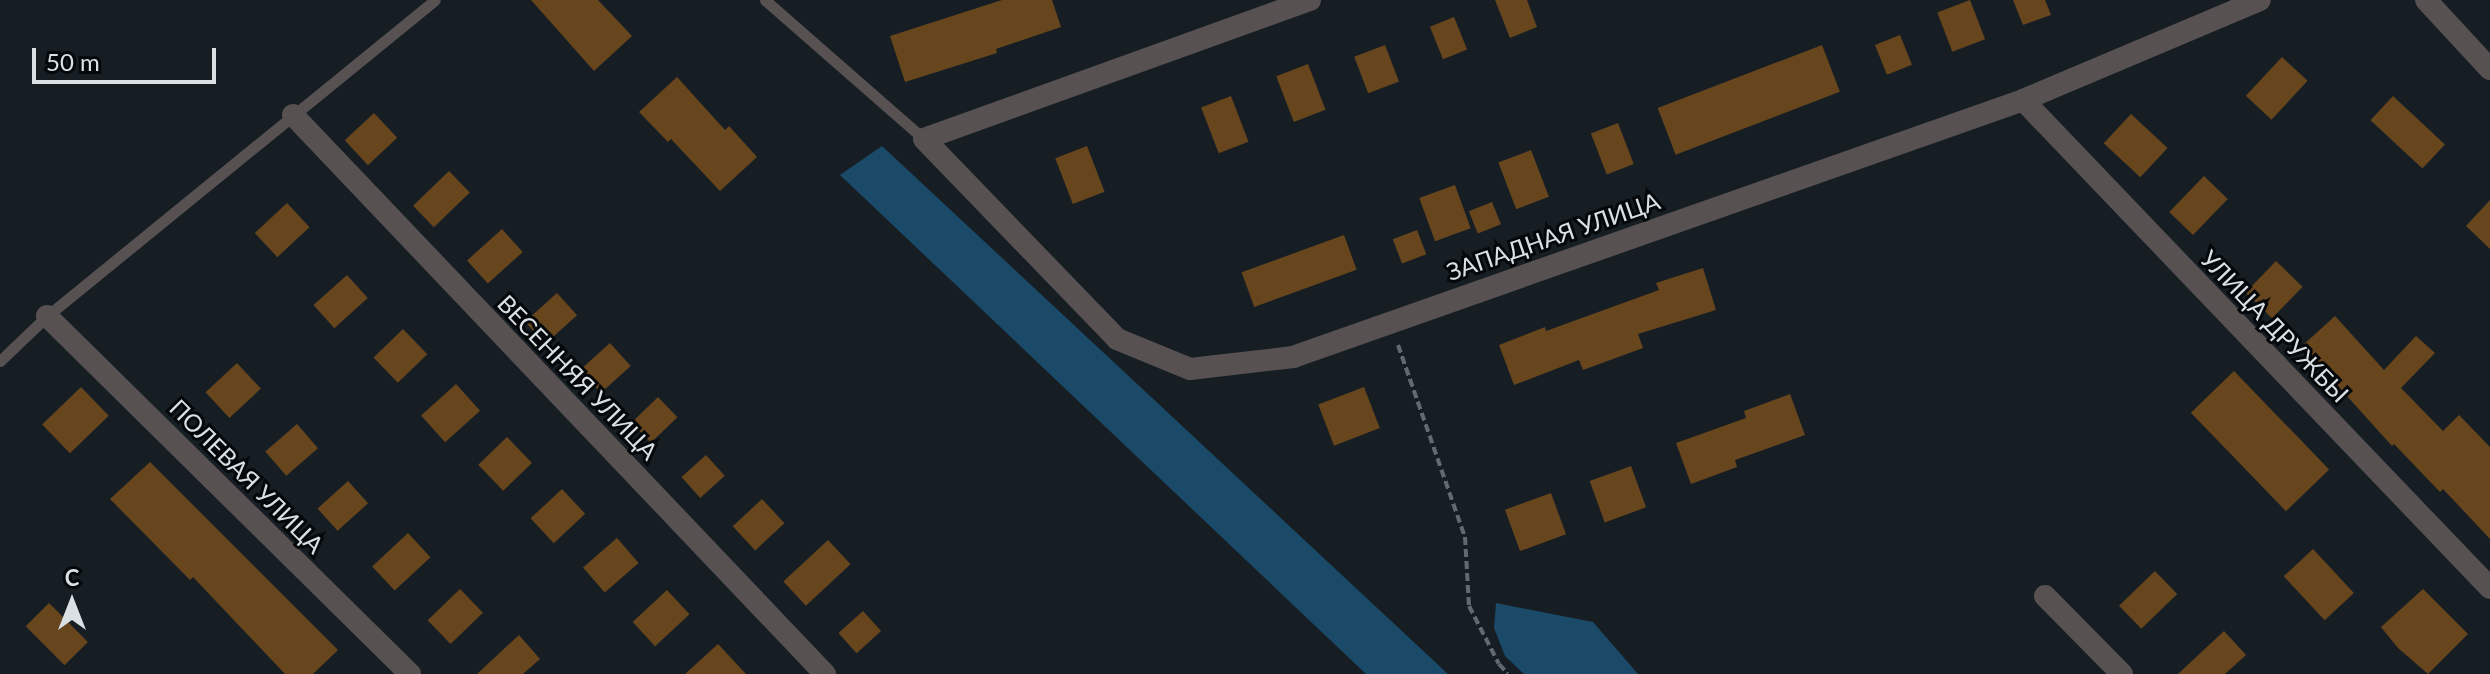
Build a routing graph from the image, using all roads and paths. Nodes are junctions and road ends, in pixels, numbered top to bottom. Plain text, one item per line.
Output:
1 (435, 0) edge
2 (765, 0) edge
3 (1310, 0) edge
4 (2260, 0) edge
5 (2426, 0) edge
6 (2490, 69) edge
7 (2023, 100) junction
8 (293, 115) junction
9 (924, 139) junction
10 (47, 316) junction
11 (1390, 320) junction
12 (0, 361) edge
13 (2490, 588) edge
14 (2045, 596) dead end
15 (410, 674) edge
16 (825, 674) edge
17 (1508, 674) edge
18 (2122, 674) edge

1 - 8 lane
2 - 9 lane
3 - 9 street
4 - 7 street, ЗАПАДНАЯ УЛИЦА
5 - 6 street
7 - 11 street, ЗАПАДНАЯ УЛИЦА
7 - 13 street, УЛИЦА ДРУЖБЫ
8 - 10 lane
8 - 16 street, ВЕСЕННЯЯ УЛИЦА
9 - 11 street, ЗАПАДНАЯ УЛИЦА
10 - 12 lane
10 - 15 street, ПОЛЕВАЯ УЛИЦА
11 - 17 path
14 - 18 street

